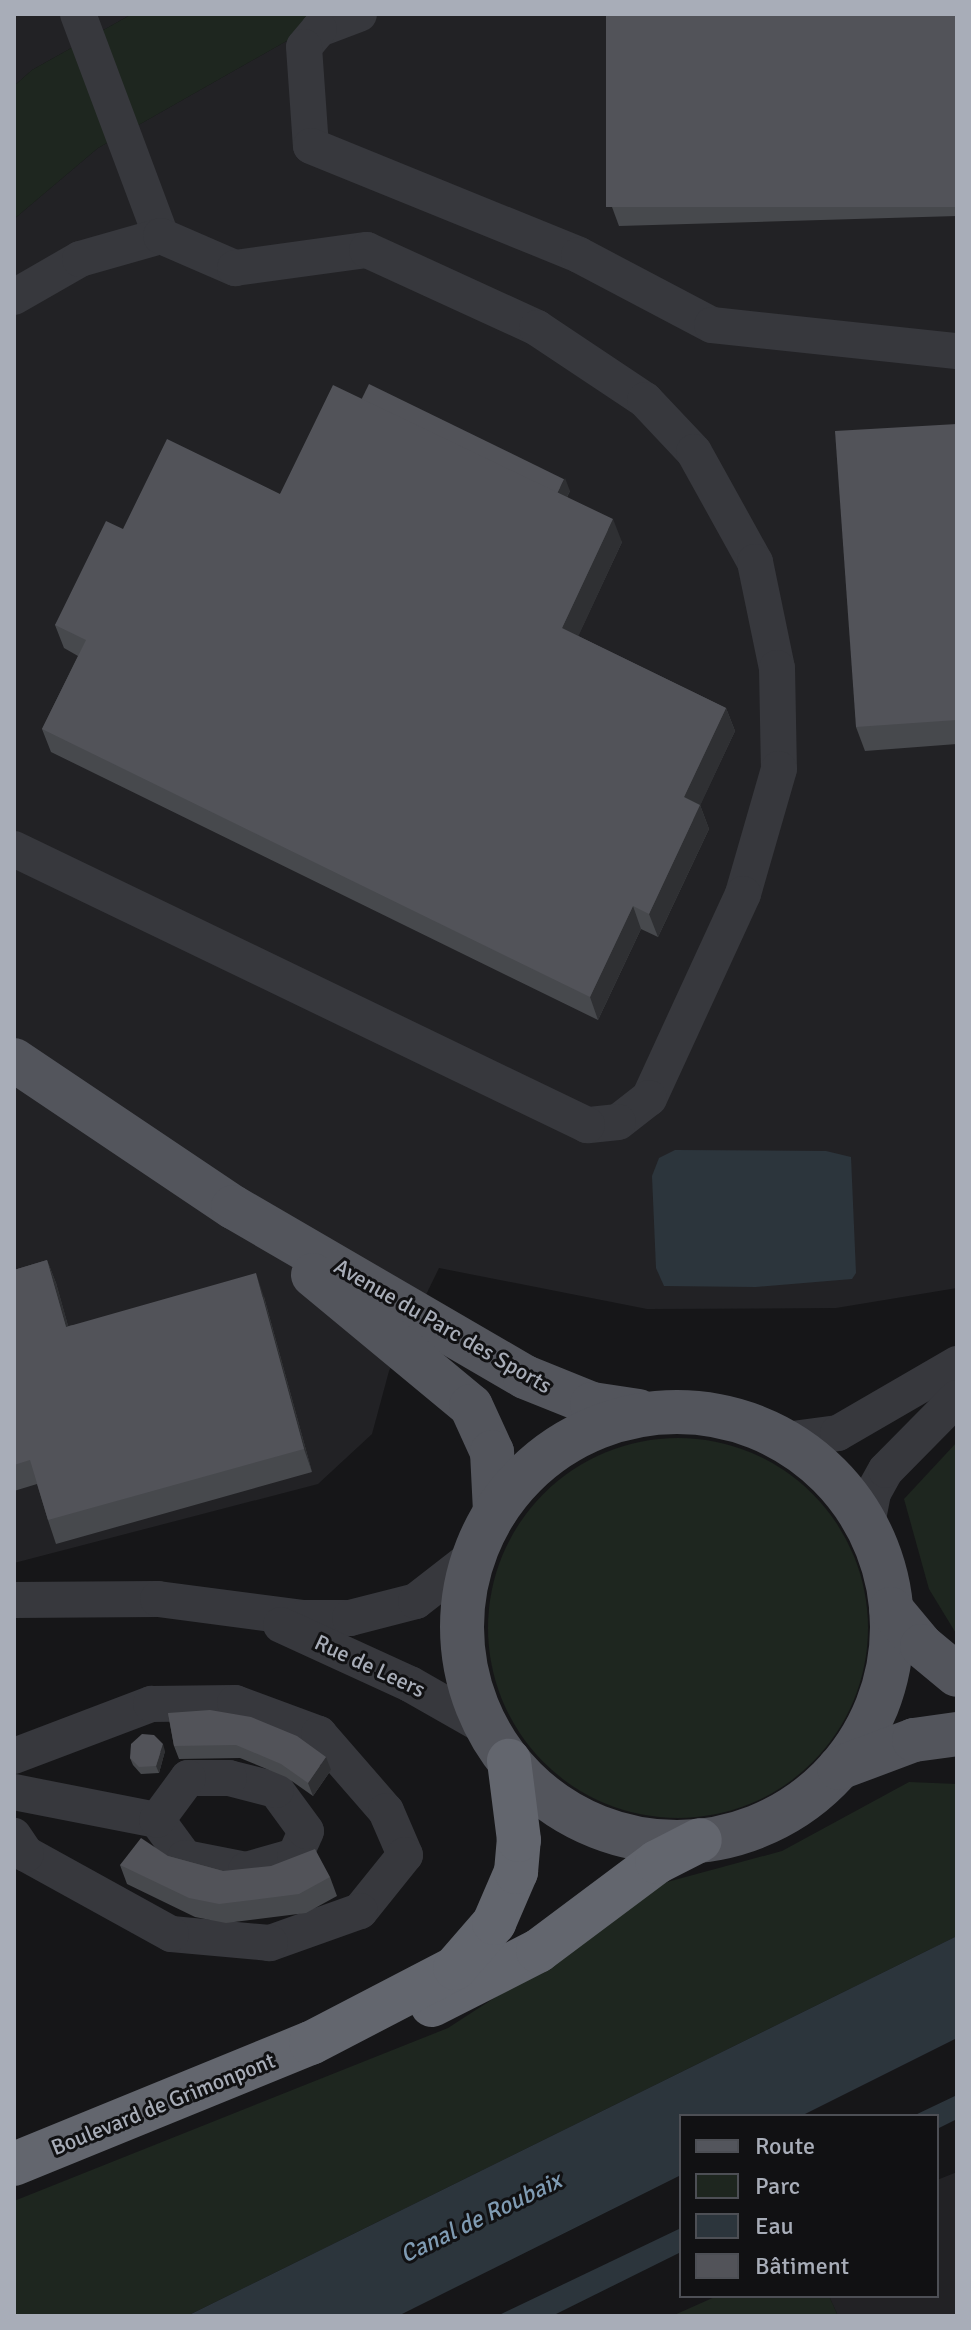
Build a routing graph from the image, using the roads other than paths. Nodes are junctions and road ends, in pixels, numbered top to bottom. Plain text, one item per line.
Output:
1 (78, 14) edge
2 (359, 14) edge
3 (161, 236) junction
4 (14, 297) edge
5 (957, 351) edge
6 (14, 849) edge
7 (14, 1060) edge
8 (233, 1207) junction
9 (957, 1364) edge
10 (957, 1398) edge
11 (665, 1412) junction
12 (785, 1440) junction
13 (495, 1512) junction
14 (867, 1524) junction
15 (475, 1555) junction
16 (14, 1600) edge
17 (891, 1609) junction
18 (250, 1611) junction
19 (957, 1675) edge
20 (957, 1734) edge
21 (498, 1744) junction
22 (14, 1756) edge
23 (839, 1768) junction
24 (14, 1792) edge
25 (157, 1820) dead end
26 (14, 1836) edge
27 (700, 1840) junction
28 (311, 2043) junction
29 (14, 2164) edge

1 - 3 street
2 - 5 street
3 - 4 street
3 - 6 street
7 - 8 main road, Avenue du Parc des Sports
8 - 11 main road, Avenue du Parc des Sports
8 - 13 main road, Avenue du Parc des Sports
9 - 12 street
10 - 14 street
11 - 12 main road
11 - 13 main road
12 - 14 main road
13 - 15 main road
14 - 17 main road
15 - 18 street, Rue de Leers
15 - 21 main road
16 - 18 street, Rue de Leers
17 - 19 main road
17 - 23 main road
18 - 21 street, Rue de Leers
20 - 23 main road
21 - 27 main road
21 - 28 highway, Boulevard de Grimonpont
22 - 26 street
23 - 27 main road
24 - 25 street
27 - 28 highway, Boulevard de Grimonpont
28 - 29 highway, Boulevard de Grimonpont

